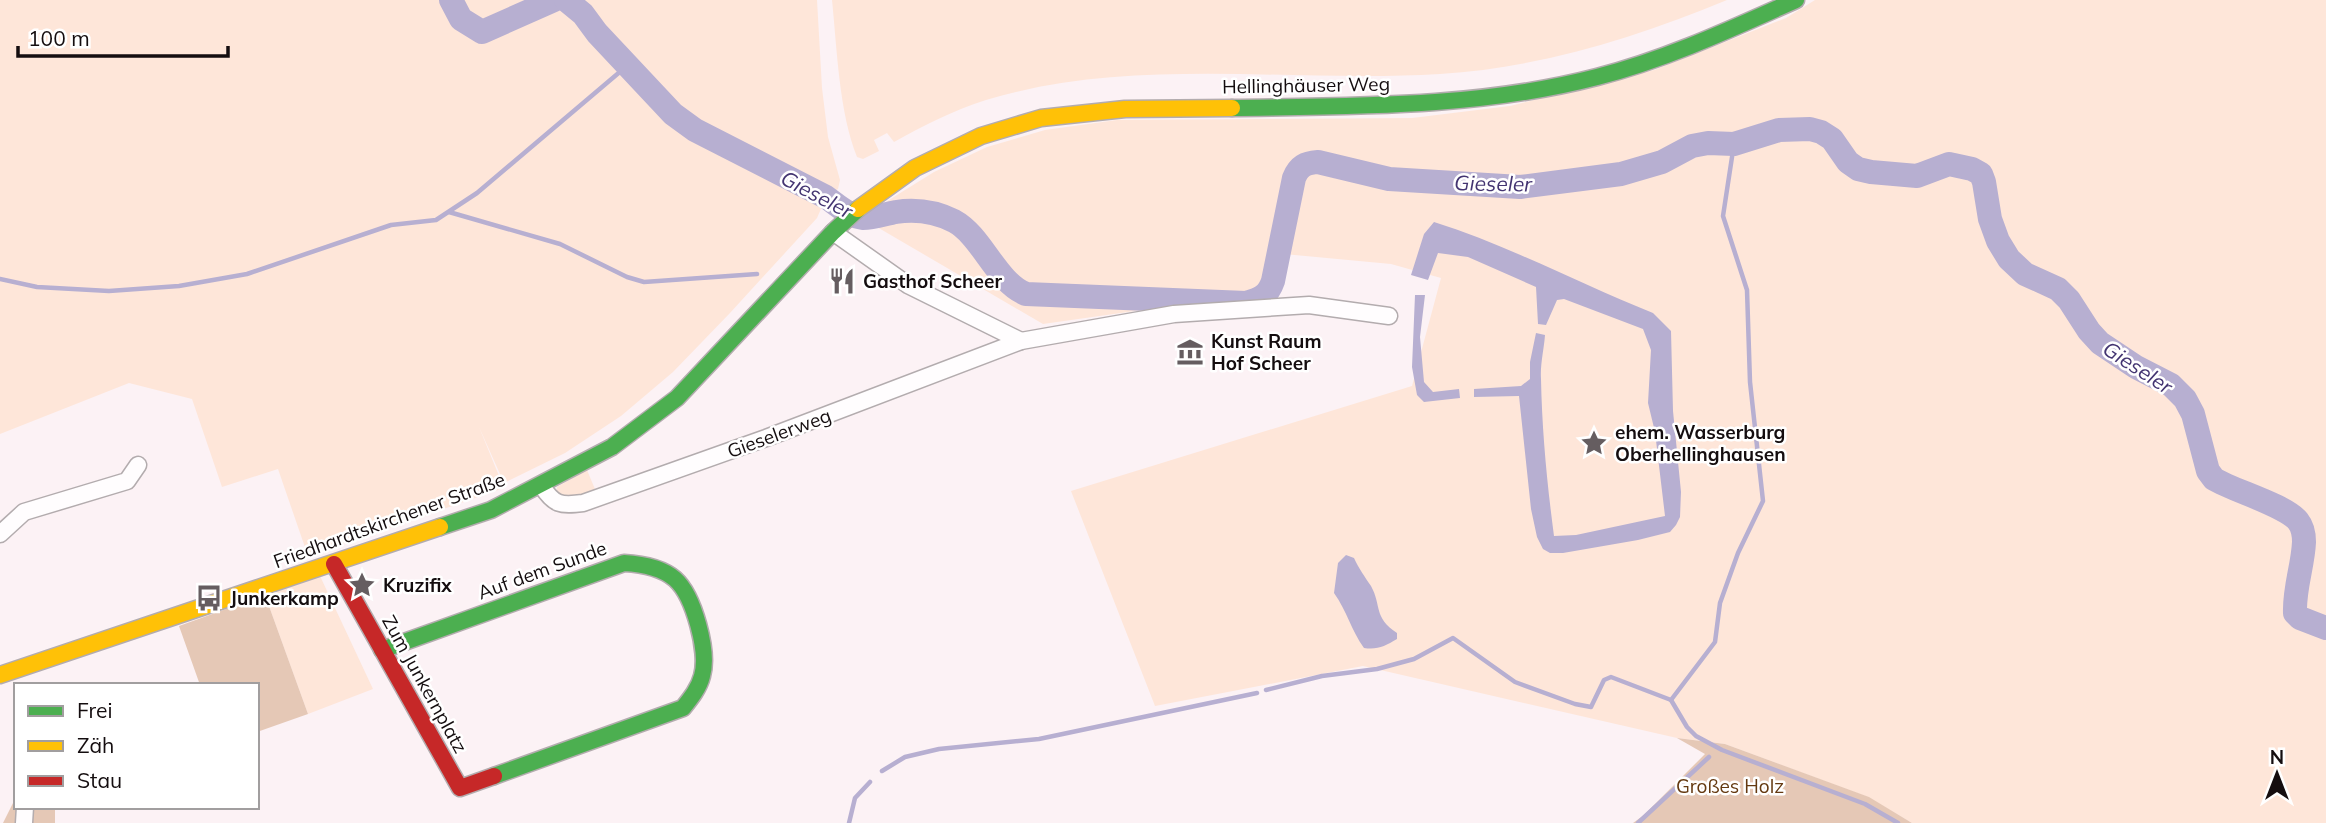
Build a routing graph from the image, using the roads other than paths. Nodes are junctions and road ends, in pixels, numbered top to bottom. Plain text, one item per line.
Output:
1 (1796, 0) edge
2 (837, 228) junction
3 (1389, 316) dead end
4 (1021, 341) junction
5 (138, 465) dead end
6 (541, 485) junction
7 (0, 534) edge
8 (334, 564) junction
9 (382, 650) junction
10 (24, 666) junction
11 (0, 675) edge
12 (24, 683) edge
13 (460, 788) joint

1 - 2 street, Hellinghäuser Weg
2 - 4 street
2 - 6 street, Friedhardtskirchener Straße
3 - 4 street, Gieselerweg
4 - 6 street, Gieselerweg
5 - 7 street
6 - 8 street, Friedhardtskirchener Straße
8 - 9 street, Zum Junkernplatz
8 - 10 street, Friedhardtskirchener Straße
9 - 13 street, Zum Junkernplatz
9 - 13 street, Auf dem Sunde
10 - 11 street, Friedhardtskirchener Straße
10 - 12 street

